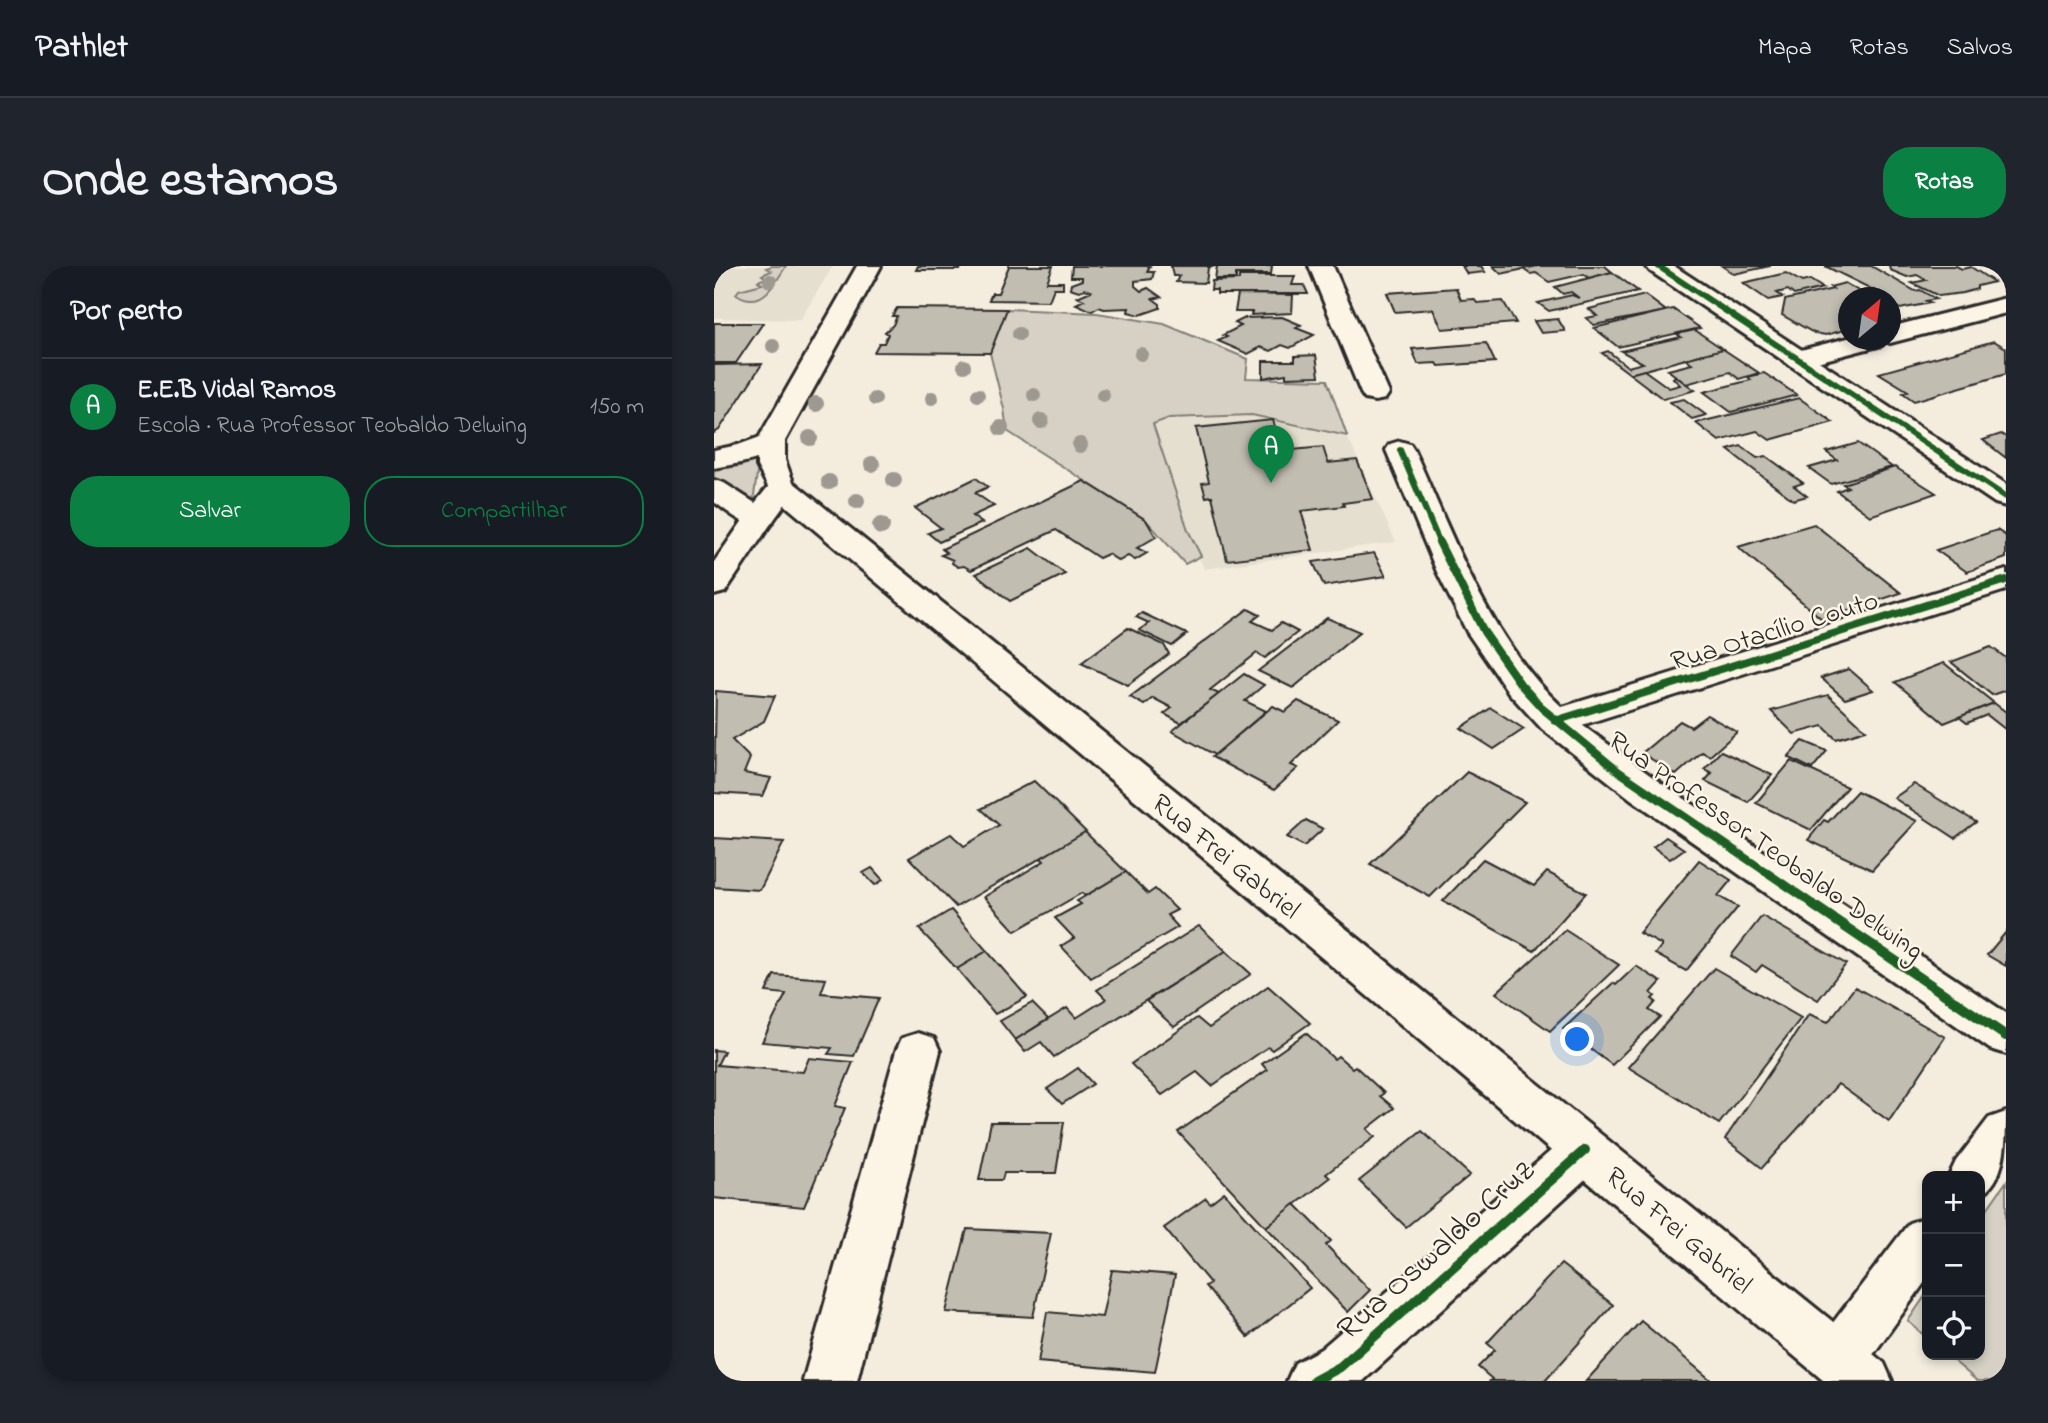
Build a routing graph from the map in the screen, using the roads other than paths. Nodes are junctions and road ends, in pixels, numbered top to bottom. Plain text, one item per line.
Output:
1 (869, 266) edge
2 (1321, 266) edge
3 (1658, 266) edge
4 (2006, 305) edge
5 (1901, 332) edge
6 (1838, 349) edge
7 (1798, 359) junction
8 (1375, 393) dead end
9 (771, 441) junction
10 (1400, 450) dead end
11 (714, 459) edge
12 (714, 489) edge
13 (2006, 497) edge
14 (770, 503) junction
15 (2006, 580) edge
16 (714, 585) edge
17 (1555, 721) junction
18 (2006, 1036) edge
19 (918, 1051) dead end
20 (2006, 1132) edge
21 (1585, 1150) junction
22 (1977, 1171) edge
23 (1922, 1247) edge
24 (1852, 1370) edge
25 (830, 1381) edge
26 (1314, 1381) edge

1 - 9 street
2 - 8 street
3 - 7 street
4 - 5 street
6 - 7 street
7 - 13 street
9 - 11 street
9 - 14 street, Rua Frei Gabriel
10 - 17 street, Rua Professor Teobaldo Delwing
12 - 14 street
14 - 16 street
14 - 21 street, Rua Frei Gabriel
15 - 17 street, Rua Otacílio Couto
17 - 18 street, Rua Professor Teobaldo Delwing
19 - 25 street
20 - 22 street
21 - 24 street, Rua Frei Gabriel
21 - 26 street, Rua Oswaldo Cruz
23 - 24 street

